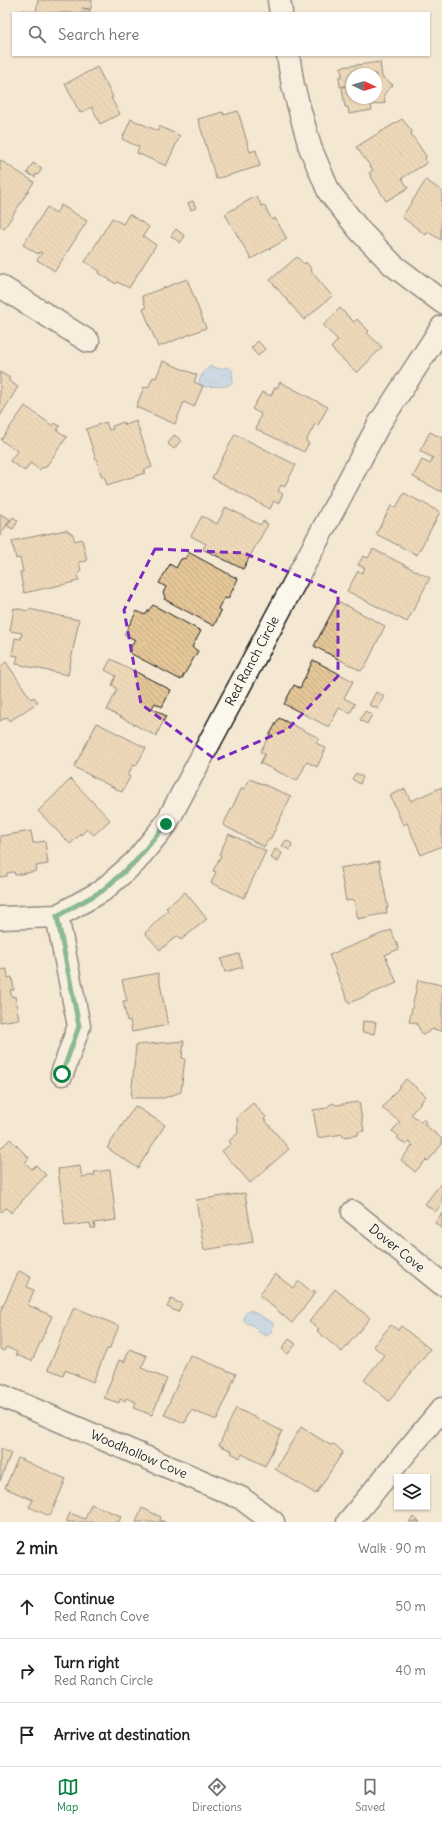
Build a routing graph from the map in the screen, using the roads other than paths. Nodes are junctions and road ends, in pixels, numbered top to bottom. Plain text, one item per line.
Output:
1 (279, 0) edge
2 (281, 12) edge
3 (288, 56) edge
4 (0, 286) edge
5 (442, 302) edge
6 (442, 327) edge
7 (88, 341) dead end
8 (57, 916) junction
9 (0, 918) edge
10 (62, 1074) dead end
11 (353, 1212) dead end
12 (442, 1284) edge
13 (0, 1395) edge
14 (442, 1409) edge
15 (273, 1522) edge
16 (348, 1522) edge

1 - 2 street
3 - 5 street
4 - 7 street
6 - 8 street, Red Ranch Circle
8 - 9 street, Red Ranch Circle
8 - 10 street
11 - 12 street, Dover Cove
13 - 15 street, Woodhollow Cove
14 - 16 street

